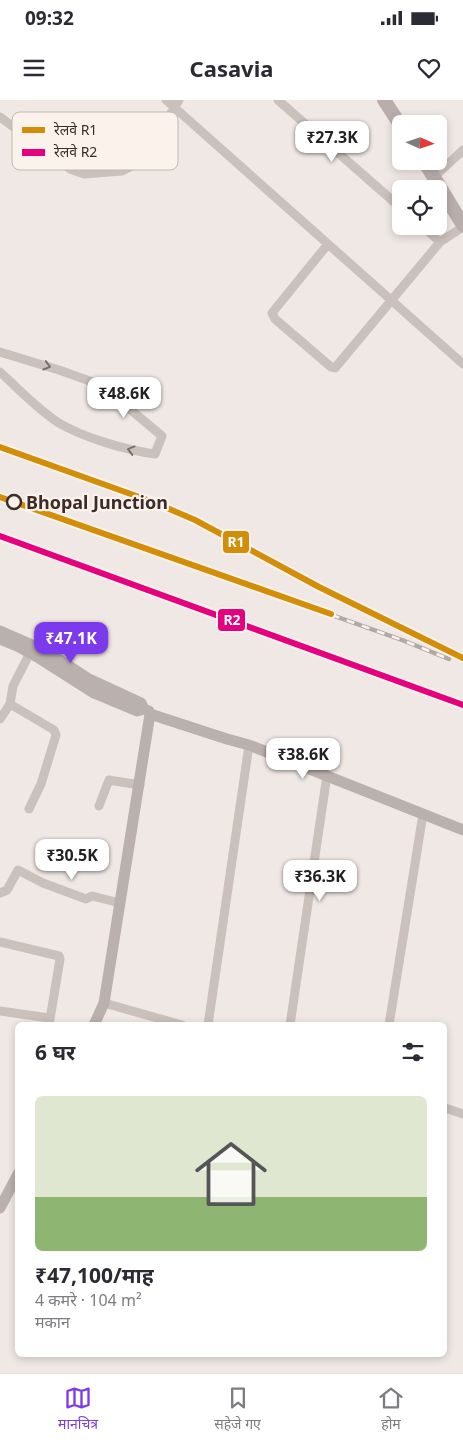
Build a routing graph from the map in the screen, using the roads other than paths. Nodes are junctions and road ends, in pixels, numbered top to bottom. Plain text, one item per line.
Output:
1 (166, 100) edge
2 (278, 100) edge
3 (384, 100) edge
4 (177, 103) edge
5 (394, 115) edge
6 (0, 117) edge
7 (12, 126) edge
8 (463, 150) edge
9 (73, 170) edge
10 (124, 170) edge
11 (430, 170) edge
12 (434, 177) junction
13 (392, 200) edge
14 (463, 226) edge
15 (432, 235) edge
16 (440, 242) junction
17 (328, 244) junction
18 (392, 300) junction
19 (0, 352) edge
20 (463, 364) edge
21 (0, 372) edge
22 (0, 631) edge
23 (0, 640) edge
24 (32, 649) junction
25 (10, 704) junction
26 (147, 712) junction
27 (0, 719) edge
28 (249, 745) junction
29 (326, 775) junction
30 (140, 785) junction
31 (99, 806) dead end
32 (29, 809) dead end
33 (423, 814) junction
34 (463, 830) edge
35 (0, 893) edge
36 (120, 903) junction
37 (0, 942) edge
38 (104, 1003) junction
39 (0, 1011) edge
40 (49, 1021) edge
41 (95, 1022) edge
42 (171, 1022) edge
43 (208, 1022) edge
44 (290, 1022) edge
45 (389, 1022) edge
46 (447, 1109) edge
47 (463, 1114) edge
48 (15, 1180) edge
49 (0, 1208) edge

1 - 4 street
2 - 13 street
3 - 5 main road
4 - 17 street
6 - 7 street
8 - 12 street
9 - 10 street
11 - 12 main road
12 - 14 main road
14 - 16 street
15 - 16 street
16 - 18 street
17 - 18 street
17 - 18 street
18 - 20 street
19 -> 21 street
22 - 24 street
23 - 24 street
24 - 25 street
24 - 26 street
25 - 27 street
25 - 32 street
26 - 28 street
26 - 30 street
28 - 29 street
28 - 43 street
29 - 33 street
29 - 44 street
30 - 31 street
30 - 36 street
33 - 34 street
33 - 45 street
35 - 36 street
36 - 38 street
37 - 40 street
38 - 41 street
38 - 42 street
39 - 40 street
46 - 47 street
48 - 49 street

